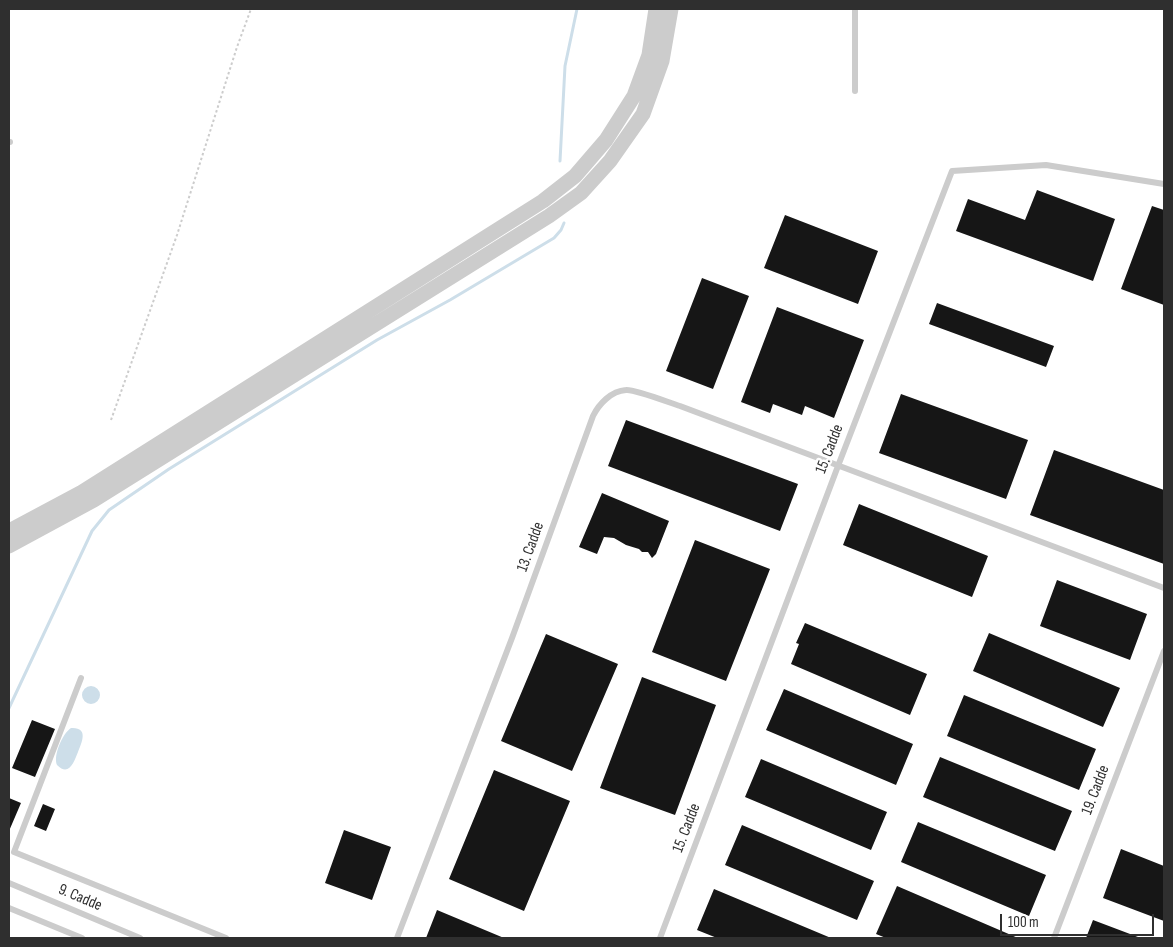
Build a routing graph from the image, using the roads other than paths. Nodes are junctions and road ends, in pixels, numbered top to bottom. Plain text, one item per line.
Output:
1 (656, 9) edge
2 (671, 9) edge
3 (855, 9) edge
4 (854, 91) dead end
5 (1164, 184) edge
6 (838, 466) junction
7 (9, 531) edge
8 (9, 546) edge
9 (1164, 588) edge
10 (1164, 651) edge
11 (81, 678) dead end
12 (9, 883) edge
13 (9, 908) edge
14 (82, 938) edge
15 (140, 938) edge
16 (226, 938) edge
17 (397, 938) edge
18 (660, 938) edge
19 (1054, 938) edge

1 - 7 street
2 - 8 street
3 - 4 lane
5 - 6 lane, 15. Cadde
6 - 9 lane, 13. Cadde
6 - 17 lane, 13. Cadde
6 - 18 lane, 15. Cadde
10 - 19 lane, 19. Cadde
11 - 16 lane
12 - 15 lane, 9. Cadde
13 - 14 lane

